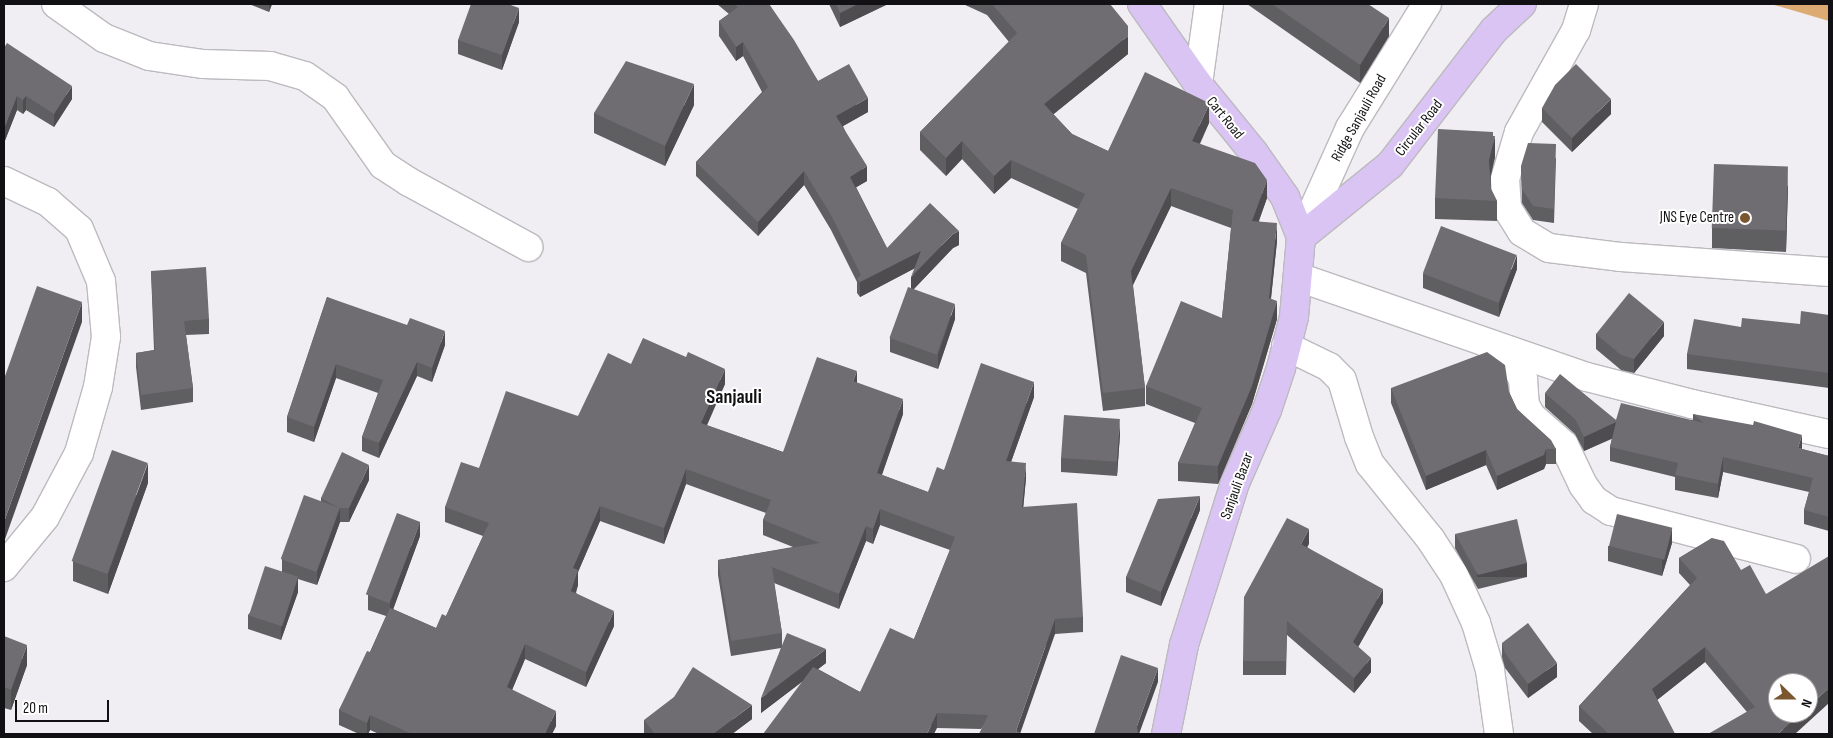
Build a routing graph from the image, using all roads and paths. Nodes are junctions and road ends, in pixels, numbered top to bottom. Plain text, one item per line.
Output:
1 (56, 4) edge
2 (1142, 4) edge
3 (1209, 4) edge
4 (1426, 4) edge
5 (1522, 4) edge
6 (1584, 4) edge
7 (1198, 84) junction
8 (4, 181) edge
9 (1301, 237) junction
10 (528, 247) dead end
11 (1829, 272) edge
12 (1298, 276) junction
13 (1465, 335) junction
14 (1286, 346) junction
15 (1829, 434) edge
16 (1796, 559) dead end
17 (4, 567) edge
18 (1166, 734) edge
19 (1499, 734) edge

1 - 10 street
2 - 7 main road, Cart Road
3 - 7 street
4 - 9 street, Ridge Sanjauli Road
5 - 9 main road, Circular Road
6 - 11 street
7 - 9 main road, Cart Road
8 - 17 street
9 - 12 main road, Sanjauli Bazar
12 - 13 street
12 - 14 main road, Sanjauli Bazar
13 - 15 street
13 - 16 street
14 - 18 main road, Sanjauli Bazar
14 - 19 street

